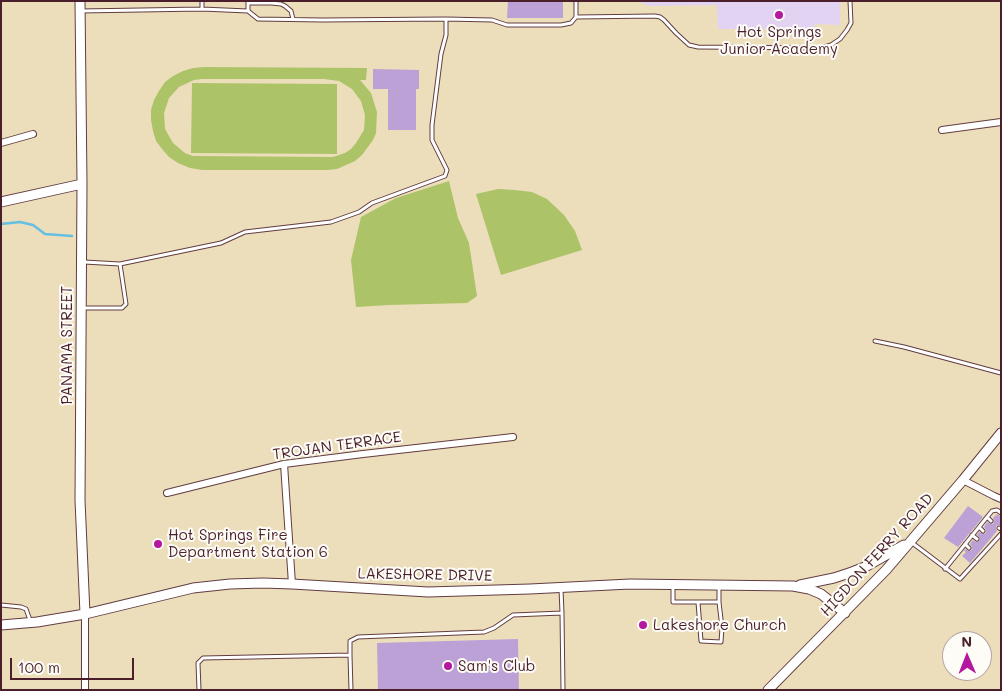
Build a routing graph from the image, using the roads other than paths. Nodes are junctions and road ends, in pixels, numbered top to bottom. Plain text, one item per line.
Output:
1 (202, 1) edge
2 (576, 1) edge
3 (850, 1) edge
4 (248, 2) edge
5 (80, 6) edge
6 (202, 9) junction
7 (248, 11) junction
8 (576, 17) junction
9 (293, 19) junction
10 (446, 19) junction
11 (1001, 122) edge
12 (942, 130) dead end
13 (32, 134) dead end
14 (1, 143) edge
15 (82, 184) junction
16 (1, 202) edge
17 (81, 262) junction
18 (120, 264) junction
19 (81, 308) junction
20 (875, 342) dead end
21 (1001, 373) edge
22 (1001, 433) edge
23 (512, 437) dead end
24 (284, 464) junction
25 (963, 480) junction
26 (167, 493) dead end
27 (1001, 499) edge
28 (1001, 513) edge
29 (987, 518) junction
30 (991, 521) dead end
31 (979, 527) junction
32 (983, 531) dead end
33 (1001, 534) edge
34 (972, 535) junction
35 (977, 538) dead end
36 (911, 542) junction
37 (965, 544) junction
38 (969, 548) dead end
39 (945, 569) junction
40 (292, 584) junction
41 (673, 584) junction
42 (719, 585) junction
43 (792, 586) junction
44 (561, 587) junction
45 (698, 602) junction
46 (718, 602) junction
47 (1, 605) edge
48 (562, 613) junction
49 (845, 613) junction
50 (85, 614) junction
51 (30, 623) junction
52 (1, 626) edge
53 (350, 654) junction
54 (85, 690) edge
55 (199, 690) edge
56 (351, 690) edge
57 (563, 690) edge
58 (768, 690) edge

1 - 6 lane
2 - 8 lane
3 - 8 lane
4 - 7 lane
4 - 9 lane
5 - 6 lane
5 - 15 street, PANAMA STREET
6 - 7 lane
7 - 9 lane
8 - 10 lane
9 - 10 lane
10 - 18 lane
11 - 12 street
13 - 14 street
15 - 16 street
15 - 17 street, PANAMA STREET
17 - 18 lane
17 - 19 street, PANAMA STREET
18 - 19 lane
19 - 50 street, PANAMA STREET
20 - 21 lane
22 - 25 street, HIGDON FERRY ROAD
23 - 24 street, TROJAN TERRACE
24 - 26 street, TROJAN TERRACE
24 - 40 street
25 - 27 street
25 - 36 street, HIGDON FERRY ROAD
28 - 29 lane
29 - 30 lane
29 - 31 lane
31 - 32 lane
31 - 34 lane
33 - 39 lane
34 - 35 lane
34 - 37 lane
36 - 39 lane
36 - 43 street
36 - 49 street, HIGDON FERRY ROAD
37 - 38 lane
37 - 39 lane
40 - 44 street, LAKESHORE DRIVE
40 - 50 street, LAKESHORE DRIVE
41 - 42 street, LAKESHORE DRIVE
41 - 44 street, LAKESHORE DRIVE
41 - 45 lane
42 - 43 street, LAKESHORE DRIVE
42 - 46 lane
43 - 49 street, LAKESHORE DRIVE
44 - 48 lane
45 - 46 lane
45 - 46 lane
47 - 51 lane
48 - 53 lane
48 - 57 lane
49 - 58 street, HIGDON FERRY ROAD
50 - 51 street, LAKESHORE DRIVE
50 - 54 street, PANAMA STREET
51 - 52 street, LAKESHORE DRIVE
53 - 55 lane
53 - 56 lane

